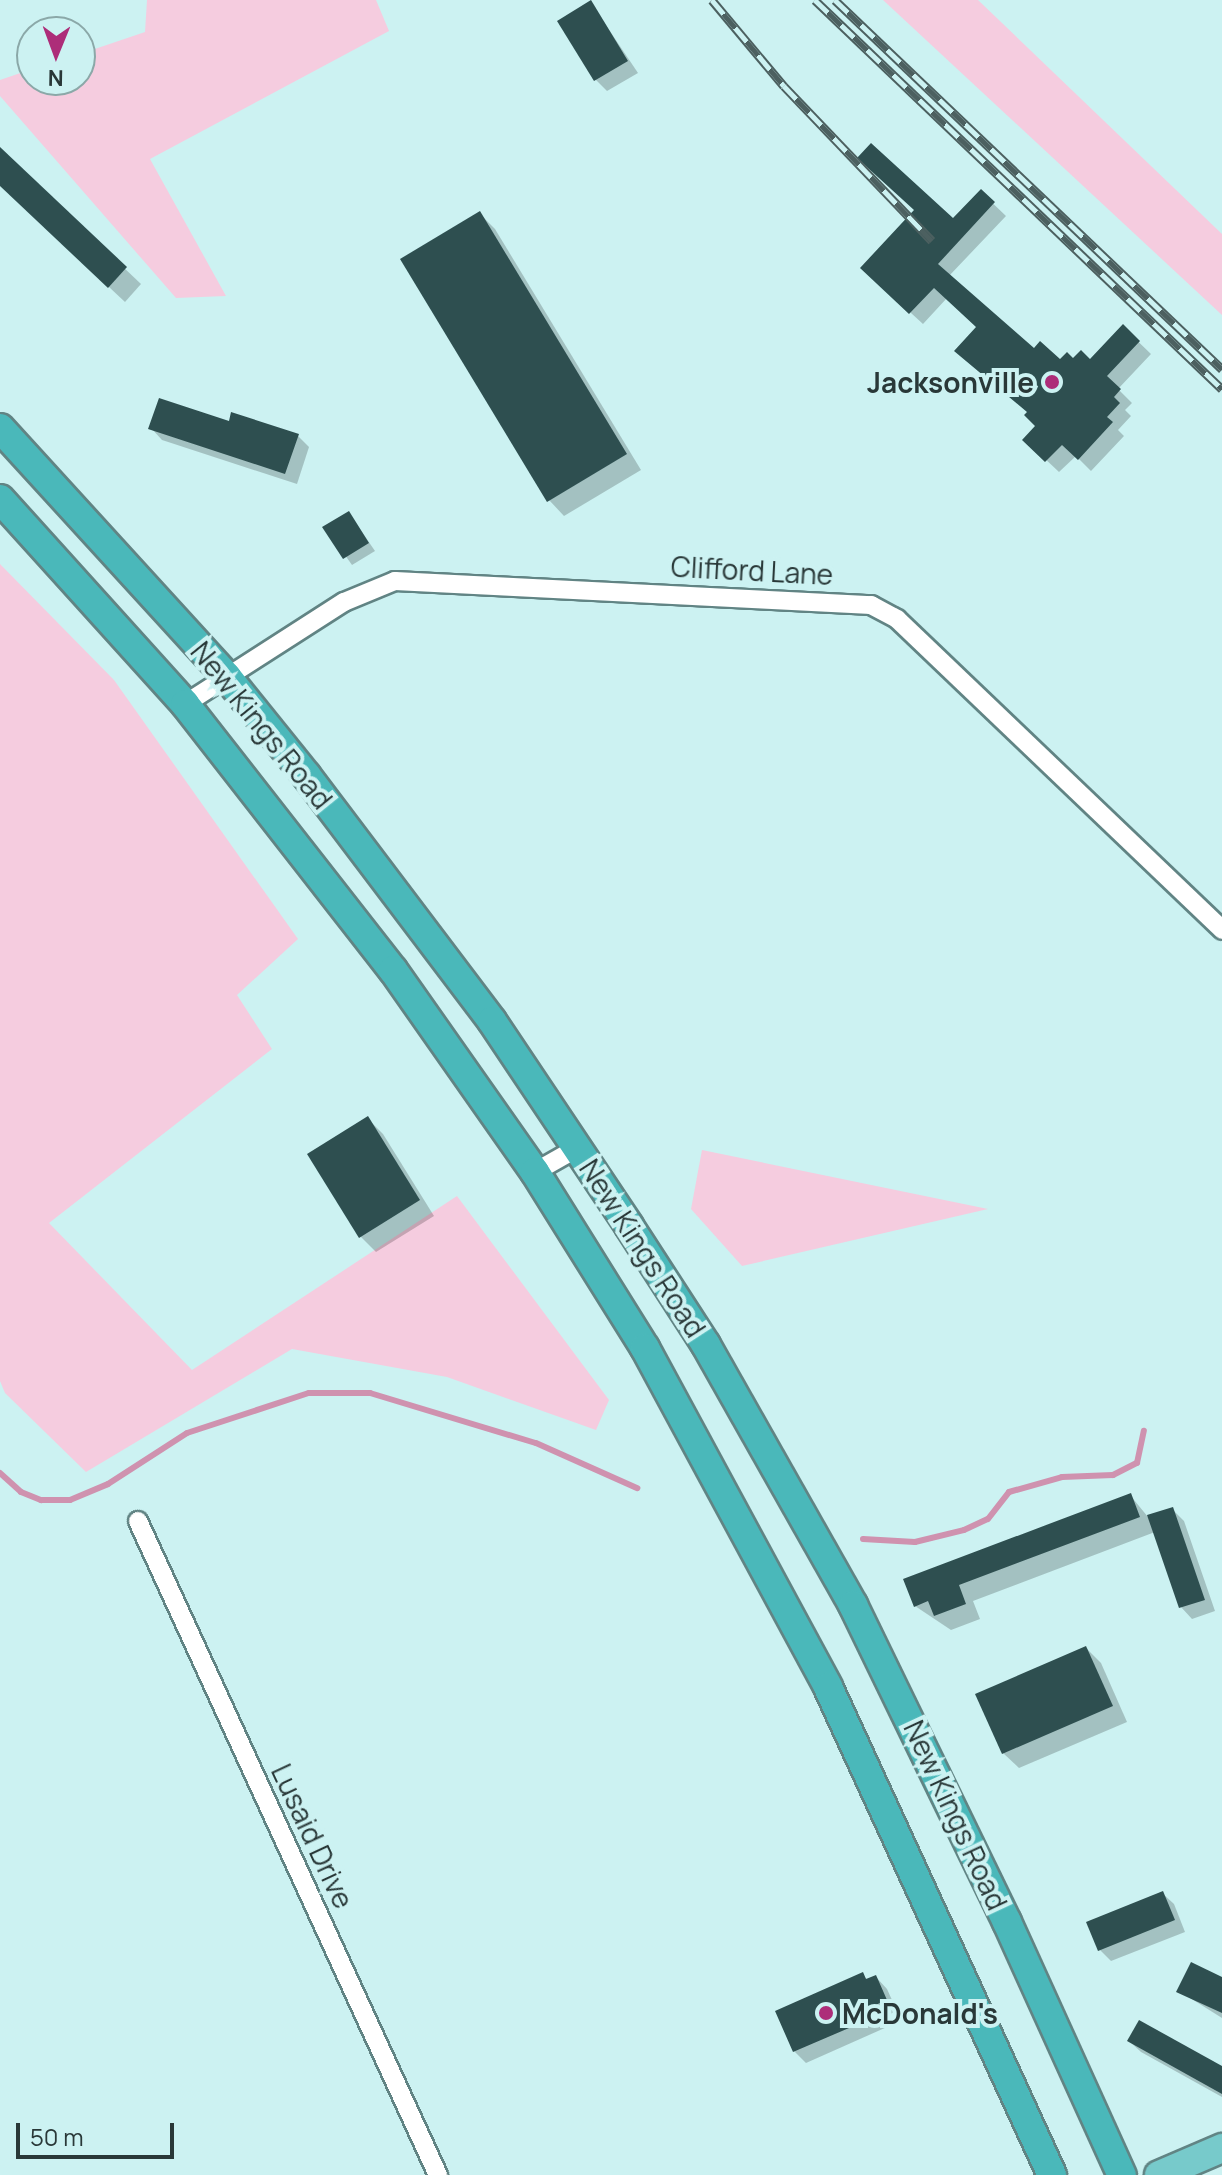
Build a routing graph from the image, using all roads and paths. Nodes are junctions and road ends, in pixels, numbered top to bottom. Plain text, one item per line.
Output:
1 (0, 428) edge
2 (0, 499) edge
3 (227, 677) junction
4 (185, 704) junction
5 (1222, 930) edge
6 (579, 1147) junction
7 (535, 1172) junction
8 (138, 1521) dead end
9 (1222, 2148) edge
10 (438, 2175) edge
11 (1052, 2175) edge
12 (1122, 2175) edge
13 (1159, 2175) edge

1 - 3 highway, New Kings Road
2 - 4 highway, New Kings Road
3 - 4 street, Clifford Lane
3 - 5 street, Clifford Lane
3 - 6 highway, New Kings Road
4 - 7 highway, New Kings Road
6 - 7 street
6 - 12 highway, New Kings Road
7 - 11 highway, New Kings Road
8 - 10 street, Lusaid Drive
9 - 13 main road

